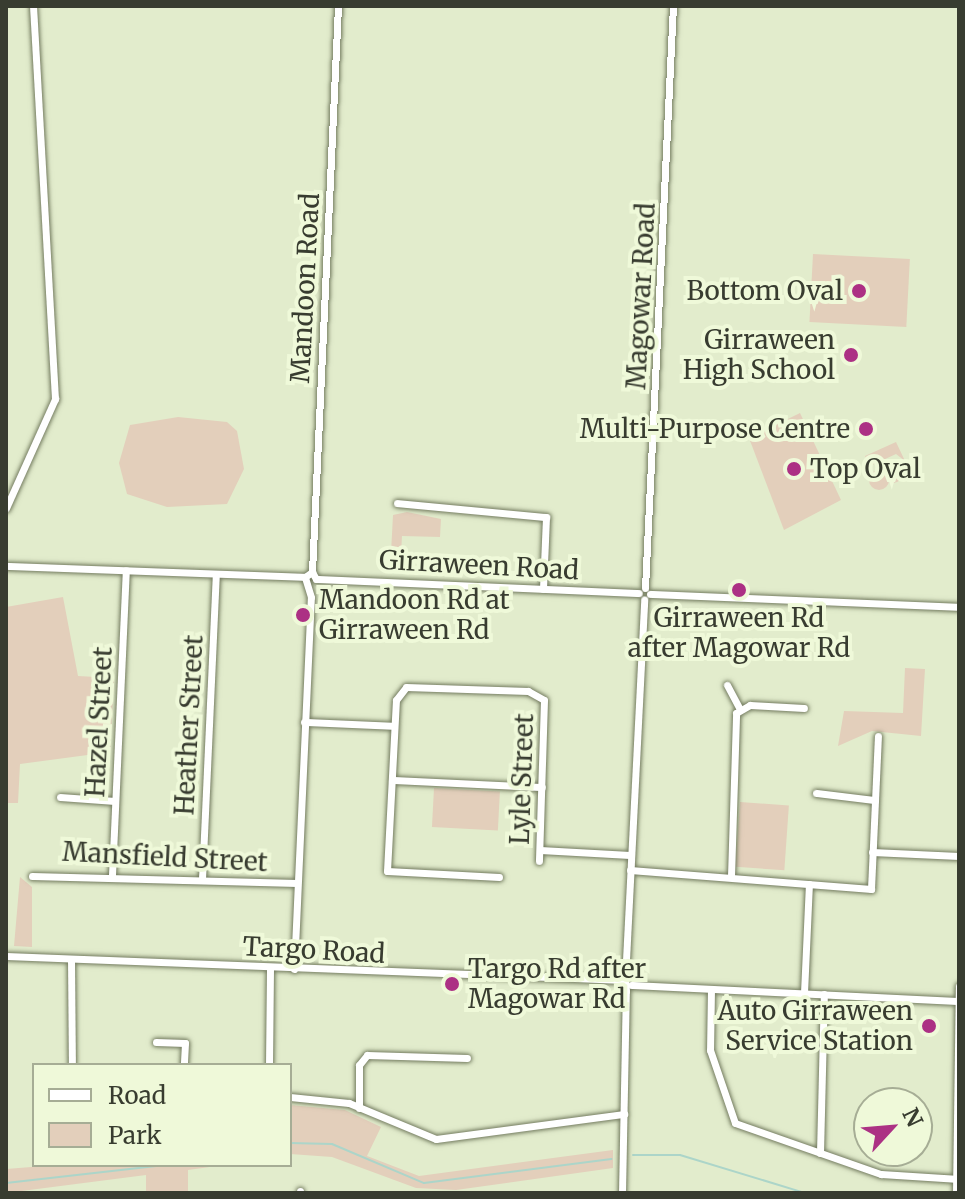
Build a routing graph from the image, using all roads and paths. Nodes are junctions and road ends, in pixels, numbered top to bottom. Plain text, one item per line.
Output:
1 (33, 6) edge
2 (338, 6) edge
3 (673, 6) edge
4 (397, 503) dead end
5 (6, 508) edge
6 (6, 566) edge
7 (126, 570) junction
8 (216, 574) junction
9 (311, 578) junction
10 (543, 589) junction
11 (645, 594) junction
12 (959, 607) edge
13 (397, 679) dead end
14 (727, 685) dead end
15 (403, 689) junction
16 (804, 708) dead end
17 (740, 709) junction
18 (304, 722) junction
19 (394, 726) junction
20 (878, 736) dead end
21 (392, 780) junction
22 (542, 787) junction
23 (816, 793) dead end
24 (60, 797) dead end
25 (875, 800) junction
26 (115, 801) junction
27 (540, 850) junction
28 (872, 852) junction
29 (630, 855) junction
30 (959, 856) edge
31 (539, 861) dead end
32 (630, 870) junction
33 (112, 875) junction
34 (32, 876) dead end
35 (731, 876) junction
36 (499, 877) dead end
37 (202, 879) junction
38 (297, 883) junction
39 (809, 884) junction
40 (6, 956) edge
41 (71, 959) junction
42 (270, 968) junction
43 (294, 969) junction
44 (625, 985) junction
45 (959, 986) edge
46 (711, 989) junction
47 (804, 993) junction
48 (824, 994) junction
49 (959, 1001) edge
50 (156, 1042) dead end
51 (355, 1048) dead end
52 (363, 1058) junction
53 (467, 1058) dead end
54 (72, 1063) edge
55 (184, 1063) edge
56 (269, 1063) edge
57 (958, 1082) edge
58 (292, 1097) edge
59 (359, 1108) junction
60 (624, 1114) junction
61 (820, 1153) junction
62 (958, 1178) edge
63 (622, 1193) edge
64 (956, 1193) edge

1 - 5 street
2 - 9 street, Mandoon Road
3 - 11 street, Magowar Road
4 - 10 street
6 - 7 street, Girraween Road
7 - 8 street, Girraween Road
7 - 26 street, Hazel Street
8 - 9 street, Girraween Road
8 - 37 street, Heather Street
9 - 10 street, Girraween Road
9 - 18 street, Mandoon Road
10 - 11 street, Girraween Road
11 - 12 street, Girraween Road
11 - 29 street, Magowar Road
13 - 15 street
14 - 17 street
15 - 19 street, Lyle Street
15 - 22 street, Lyle Street
16 - 17 street
17 - 35 street
18 - 19 street
18 - 38 street, Mandoon Road
19 - 21 street, Lyle Street
20 - 25 street
21 - 22 street
21 - 36 street, Lyle Street
22 - 27 street, Lyle Street
23 - 25 street
24 - 26 street
25 - 28 street
26 - 33 street, Hazel Street
27 - 29 street
27 - 31 street, Lyle Street
28 - 30 street
28 - 39 street
29 - 32 street, Magowar Road
32 - 35 street
32 - 44 street, Magowar Road
33 - 34 street, Mansfield Street
33 - 37 street, Mansfield Street
35 - 39 street
37 - 38 street, Mansfield Street
38 - 43 street, Mandoon Road
39 - 47 street
40 - 41 street, Targo Road
41 - 42 street, Targo Road
41 - 54 street
42 - 43 street, Targo Road
42 - 56 street
43 - 44 street, Targo Road
44 - 46 street, Targo Road
44 - 60 street, Magowar Road
45 - 49 street
46 - 47 street, Targo Road
46 - 61 street
47 - 48 street, Targo Road
48 - 49 street, Targo Road
48 - 61 street
49 - 57 street
50 - 55 street
51 - 52 street
52 - 53 street
52 - 59 street
57 - 62 street
58 - 59 street
59 - 60 street
60 - 63 street, Magowar Road
61 - 62 street
62 - 64 street

